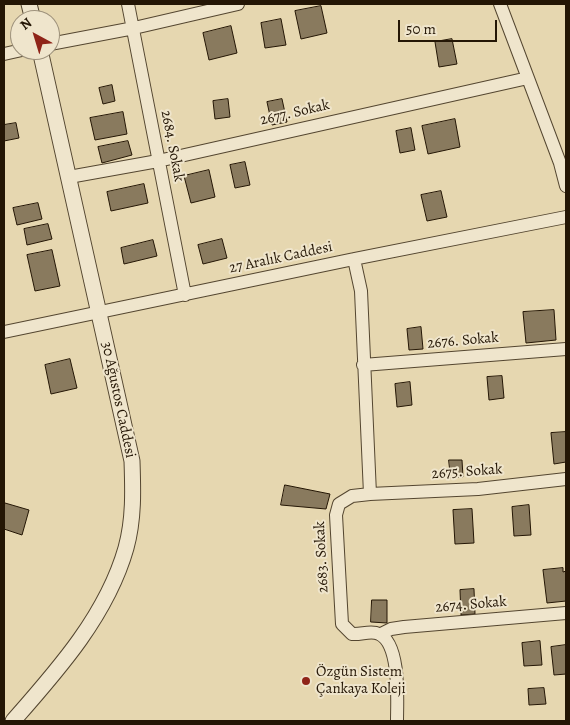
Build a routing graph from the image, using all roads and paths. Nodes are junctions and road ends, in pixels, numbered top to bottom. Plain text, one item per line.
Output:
1 (128, 4) edge
2 (238, 4) edge
3 (500, 4) edge
4 (134, 28) junction
5 (60, 42) edge
6 (42, 60) edge
7 (528, 78) junction
8 (158, 161) junction
9 (68, 177) junction
10 (566, 186) edge
11 (566, 217) edge
12 (354, 258) junction
13 (185, 295) junction
14 (99, 312) junction
15 (4, 332) edge
16 (566, 349) edge
17 (363, 366) junction
18 (566, 479) edge
19 (370, 494) junction
20 (566, 613) edge
21 (381, 634) junction
22 (13, 721) edge
23 (397, 721) edge

1 - 4 street, 2684. Sokak
2 - 4 street
3 - 7 street
4 - 5 street
4 - 8 street, 2684. Sokak
6 - 9 street, 30 Ağustos Caddesi
7 - 8 street, 2677. Sokak
7 - 10 street
8 - 9 street, 2677. Sokak
8 - 13 street, 2684. Sokak
9 - 14 street, 30 Ağustos Caddesi
11 - 12 street, 27 Aralık Caddesi
12 - 13 street, 27 Aralık Caddesi
12 - 17 street
13 - 14 street, 27 Aralık Caddesi
14 - 15 street, 27 Aralık Caddesi
14 - 22 street, 30 Ağustos Caddesi
16 - 17 street, 2676. Sokak
17 - 19 street
18 - 19 street, 2675. Sokak
19 - 21 street, 2683. Sokak
20 - 21 street, 2674. Sokak
21 - 23 street

